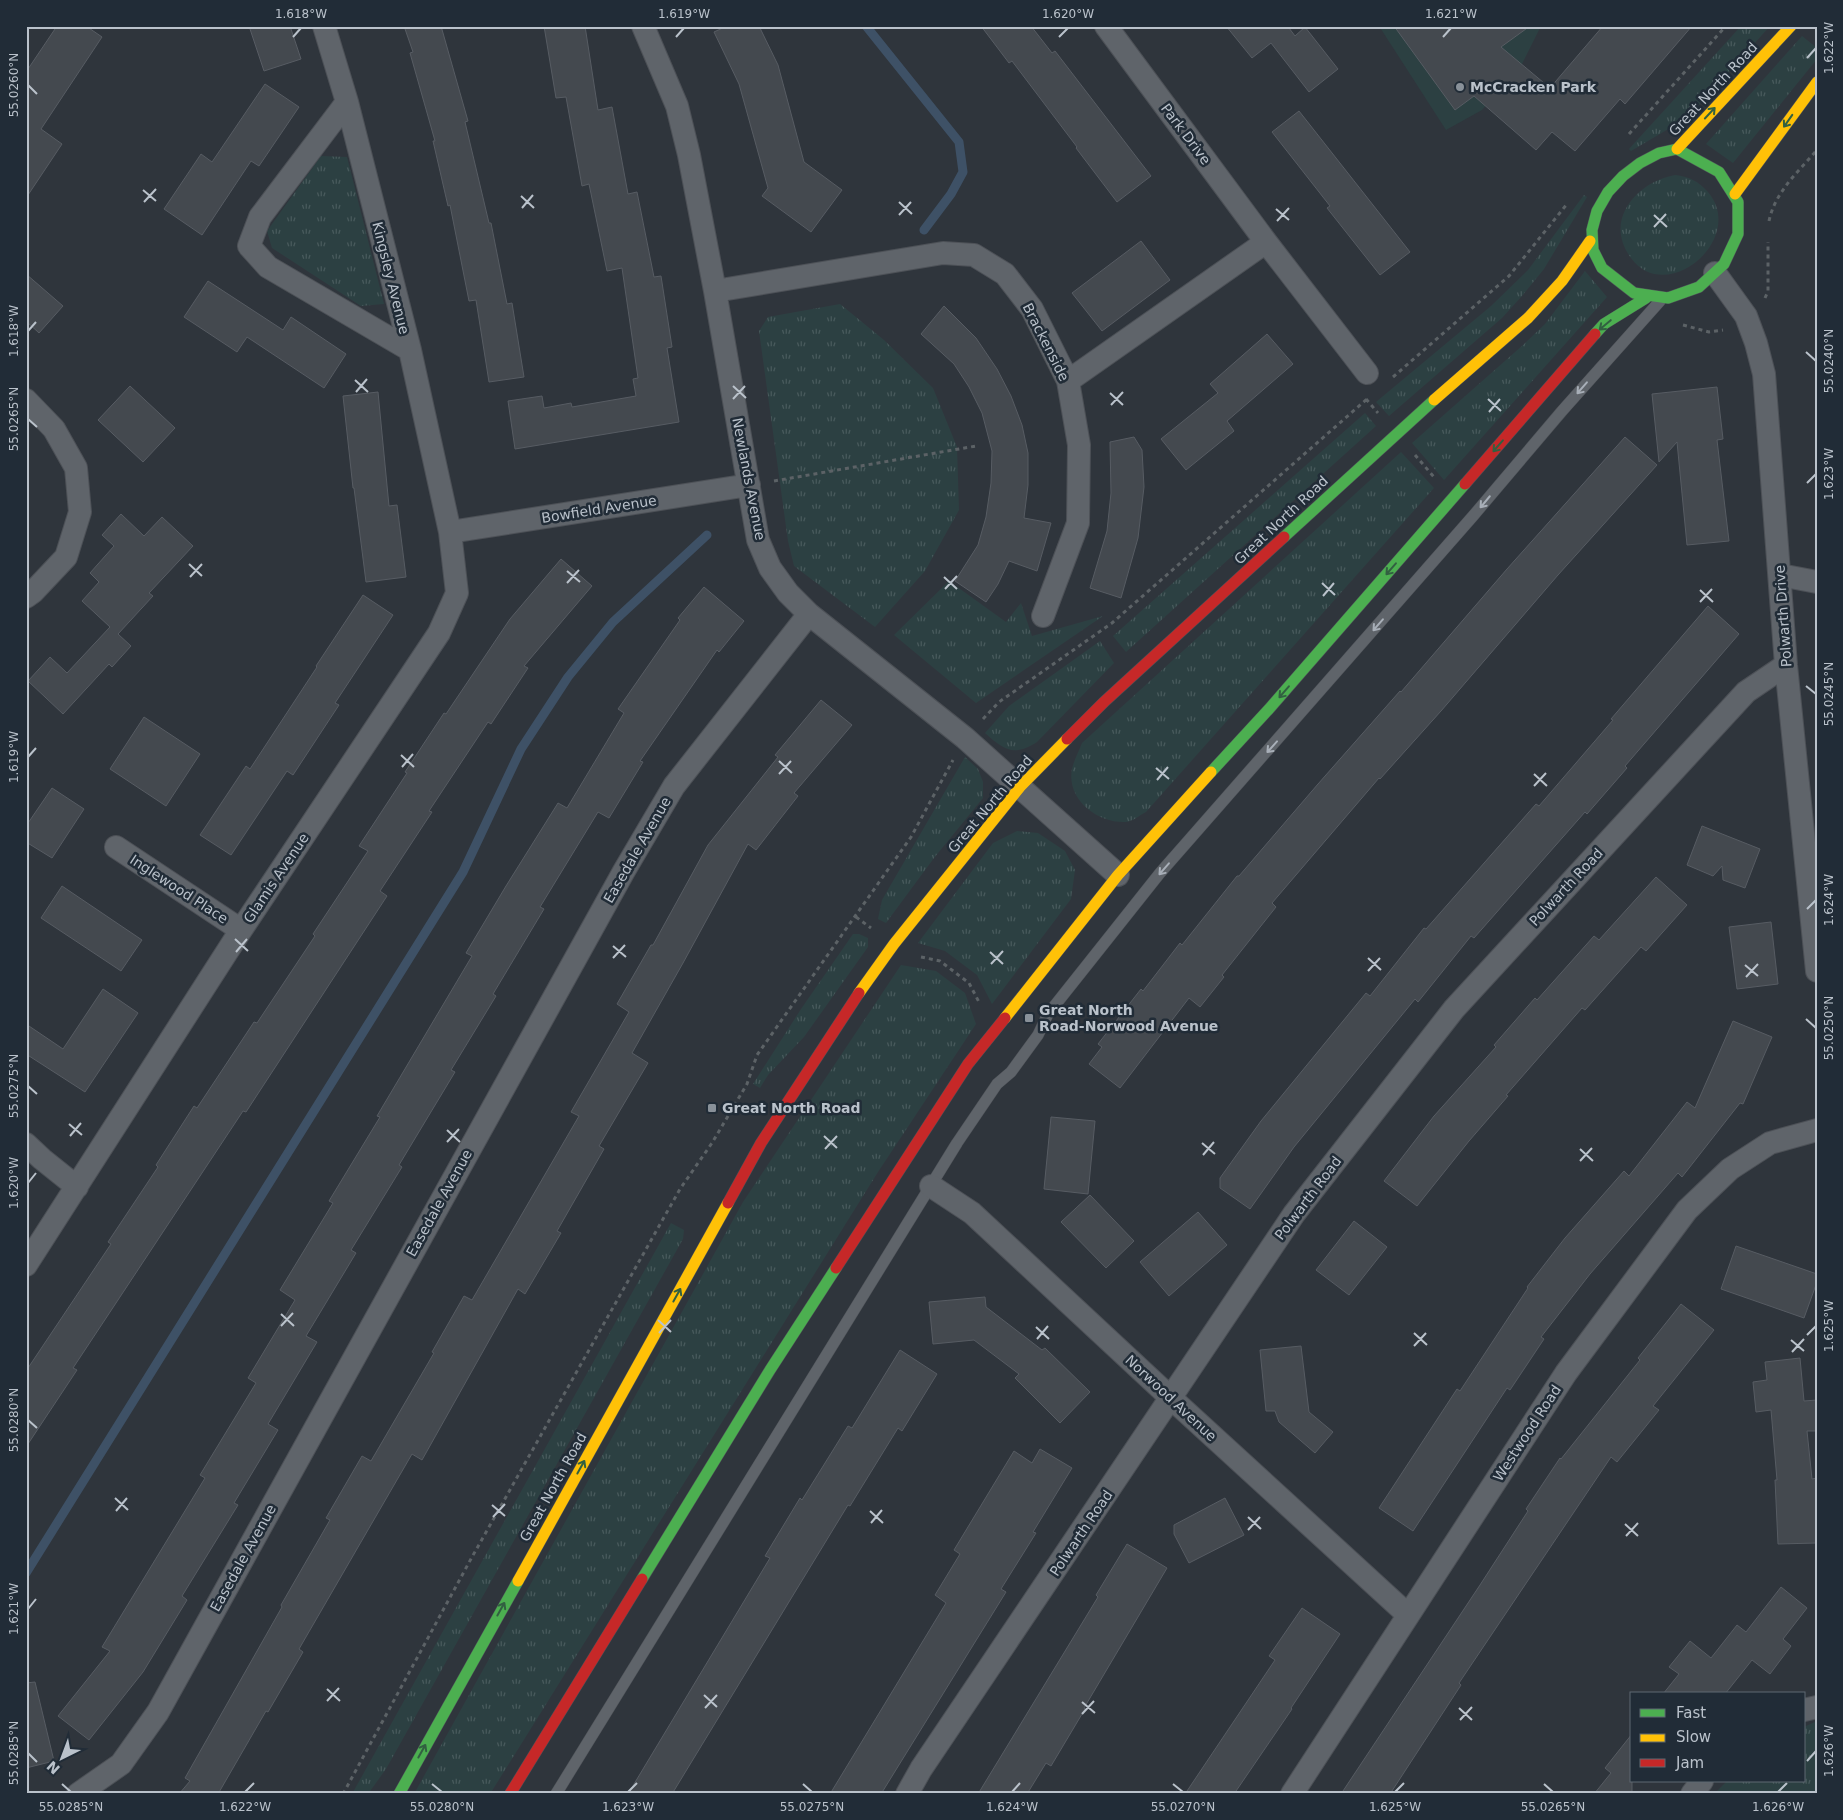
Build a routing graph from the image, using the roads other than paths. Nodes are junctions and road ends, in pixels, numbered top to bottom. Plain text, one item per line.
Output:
1 (324, 26) edge
2 (643, 26) edge
3 (1106, 26) edge
4 (1791, 26) edge
5 (1817, 82) edge
6 (347, 102) junction
7 (1677, 149) junction
8 (1735, 194) junction
9 (1590, 241) junction
10 (1266, 242) junction
11 (1714, 273) junction
12 (715, 292) junction
13 (1646, 298) junction
14 (1661, 299) junction
15 (410, 350) junction
16 (1367, 373) dead end
17 (1068, 381) junction
18 (26, 400) edge
19 (748, 486) junction
20 (450, 532) junction
21 (1780, 575) junction
22 (1817, 582) edge
23 (26, 597) edge
24 (809, 614) junction
25 (1043, 616) dead end
26 (1786, 665) junction
27 (1020, 787) junction
28 (116, 847) dead end
29 (1118, 875) junction
30 (1813, 893) edge
31 (241, 930) junction
32 (1817, 971) edge
33 (1817, 1130) edge
34 (26, 1144) edge
35 (931, 1186) junction
36 (77, 1187) junction
37 (26, 1265) edge
38 (1172, 1399) junction
39 (1408, 1616) junction
40 (1701, 1782) edge
41 (78, 1794) edge
42 (399, 1794) edge
43 (510, 1794) edge
44 (556, 1794) edge
45 (907, 1794) edge
46 (1292, 1794) edge
47 (1692, 1794) edge

1 - 6 street, Kingsley Avenue
2 - 12 street, Newlands Avenue
3 - 10 street, Park Drive
7 -> 4 main road, Great North Road
5 -> 8 main road
6 - 15 street, Kingsley Avenue
6 - 15 street
7 - 8 main road, Great North Road
7 - 9 main road, Great North Road
8 - 11 main road, Great North Road
9 - 13 main road, Great North Road
9 - 27 main road, Great North Road
10 - 16 street, Park Drive
10 - 17 street
11 - 14 main road, Great North Road
11 - 21 street, Polwarth Drive
12 - 17 street, Brackenside
12 - 19 street, Newlands Avenue
13 - 14 main road, Great North Road
13 -> 29 main road
14 -> 35 lane
15 - 20 street, Kingsley Avenue
17 - 25 street, Brackenside
18 - 23 street
19 - 20 street, Bowfield Avenue
19 - 24 street, Newlands Avenue
20 - 31 street, Glamis Avenue
21 - 22 street
21 - 26 street, Polwarth Drive
24 - 27 street, Newlands Avenue
24 - 41 street, Easedale Avenue
26 - 30 street, Polwarth Drive
26 - 38 street, Polwarth Road
27 - 29 street, Newlands Avenue
42 -> 27 main road, Great North Road
28 - 31 street, Inglewood Place
29 - 43 main road
30 - 32 street, Polwarth Drive
31 - 36 street, Glamis Avenue
33 - 39 street, Westwood Road
34 - 36 street
35 - 38 street, Norwood Avenue
35 - 44 lane
36 - 37 street, Glamis Avenue
38 - 39 street, Norwood Avenue
38 - 45 street, Polwarth Road
39 - 46 street, Westwood Road
40 - 47 street

